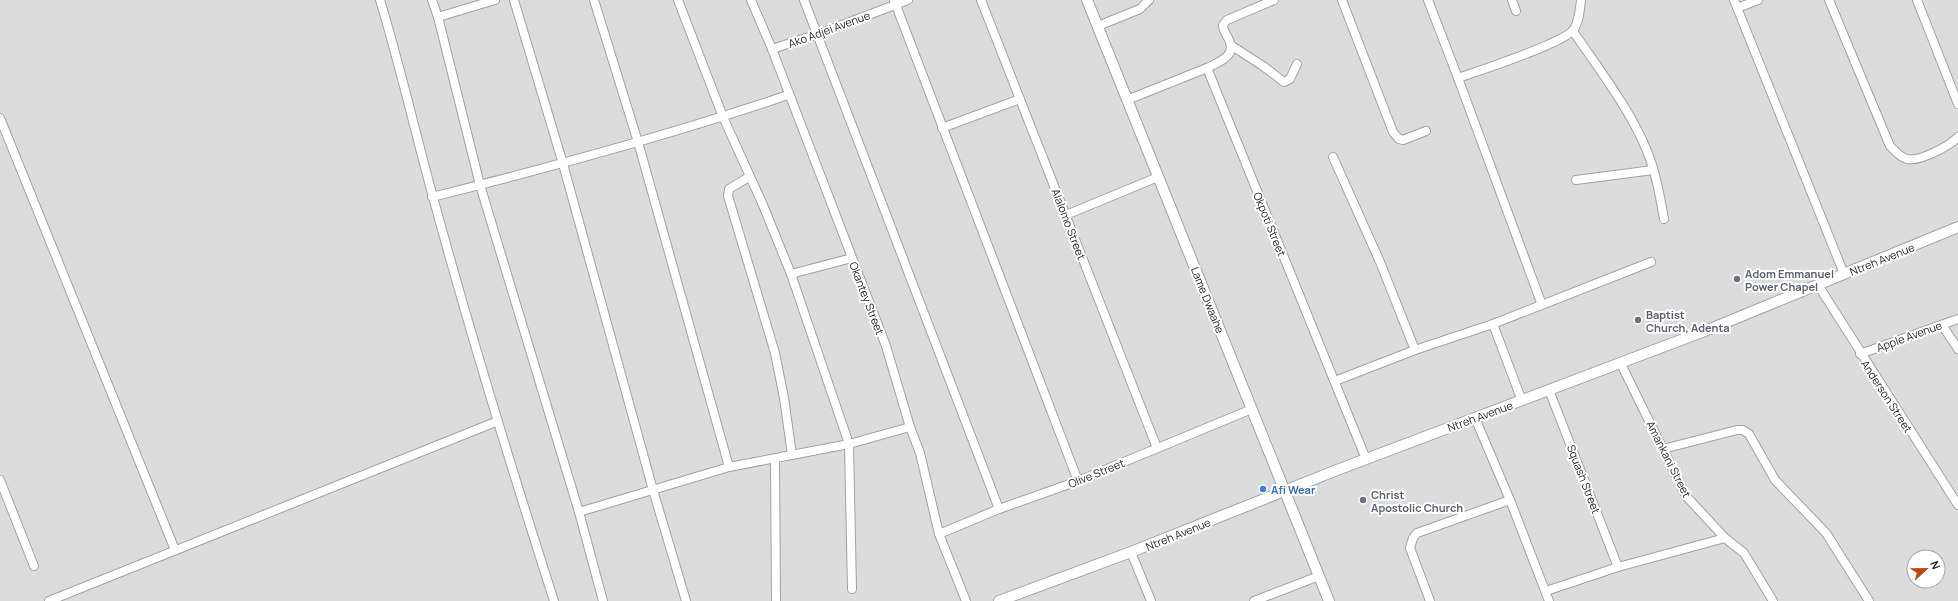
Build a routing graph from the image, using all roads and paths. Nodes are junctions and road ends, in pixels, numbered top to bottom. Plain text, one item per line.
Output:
1 (380, 0) edge
2 (432, 0) edge
3 (495, 0) edge
4 (514, 0) edge
5 (594, 0) edge
6 (678, 0) edge
7 (751, 0) edge
8 (804, 0) edge
9 (908, 0) edge
10 (981, 0) edge
11 (1087, 0) edge
12 (1149, 0) edge
13 (1274, 0) edge
14 (1342, 0) edge
15 (1428, 0) edge
16 (1512, 0) edge
17 (1581, 0) edge
18 (1734, 0) edge
19 (1758, 0) edge
20 (1829, 0) edge
21 (1917, 0) edge
22 (895, 2) edge
23 (1737, 8) junction
24 (1516, 11) dead end
25 (438, 17) junction
26 (1098, 26) junction
27 (1573, 31) junction
28 (818, 34) junction
29 (1232, 46) junction
30 (772, 49) junction
31 (1297, 64) dead end
32 (1207, 68) junction
33 (1458, 78) junction
34 (788, 95) junction
35 (1020, 99) junction
36 (1127, 100) junction
37 (1958, 104) edge
38 (724, 117) junction
39 (0, 118) edge
40 (942, 128) junction
41 (1426, 131) dead end
42 (1958, 137) edge
43 (638, 142) junction
44 (1333, 157) dead end
45 (563, 164) junction
46 (1653, 170) junction
47 (749, 177) junction
48 (1158, 177) junction
49 (1576, 180) dead end
50 (480, 185) junction
51 (432, 197) junction
52 (1066, 215) junction
53 (1664, 219) dead end
54 (1958, 227) edge
55 (852, 258) junction
56 (1651, 262) dead end
57 (791, 274) junction
58 (1844, 274) junction
59 (1818, 285) junction
60 (1542, 305) junction
61 (1958, 319) edge
62 (1493, 324) junction
63 (1942, 325) junction
64 (1958, 349) edge
65 (1416, 350) junction
66 (1860, 354) junction
67 (1621, 364) junction
68 (1335, 381) junction
69 (1549, 390) junction
70 (1522, 401) junction
71 (1252, 409) junction
72 (1475, 418) junction
73 (498, 422) junction
74 (910, 427) junction
75 (849, 444) junction
76 (1157, 448) junction
77 (1663, 449) junction
78 (792, 455) junction
79 (775, 459) junction
80 (1366, 459) junction
81 (729, 467) junction
82 (0, 480) edge
83 (1078, 481) junction
84 (653, 490) junction
85 (1285, 492) junction
86 (1510, 500) junction
87 (1958, 505) edge
88 (999, 510) junction
89 (579, 512) junction
90 (939, 534) junction
91 (1725, 538) junction
92 (175, 550) junction
93 (1131, 552) junction
94 (34, 566) dead end
95 (1618, 567) junction
96 (1319, 576) junction
97 (852, 589) dead end
98 (1546, 591) junction
99 (48, 601) edge
100 (554, 601) edge
101 (602, 601) edge
102 (686, 601) edge
103 (776, 601) edge
104 (966, 601) edge
105 (999, 601) edge
106 (1151, 601) edge
107 (1254, 601) edge
108 (1329, 601) edge
109 (1430, 601) edge
110 (1549, 601) edge
111 (1774, 601) edge
112 (1869, 601) edge

1 - 51 street
2 - 25 street
3 - 25 street
4 - 45 street
5 - 43 street
6 - 38 street
7 - 30 street, Okantey Street
8 - 28 street
9 - 22 street, Ako Adjei Avenue
10 - 35 street, Alalomo Street
11 - 26 street, Lame Dwaahe
12 - 26 street
13 - 29 street
14 - 41 street
15 - 33 street
16 - 24 street
17 - 27 street
18 - 23 street
19 - 23 street
20 - 42 street
21 - 37 street
22 - 28 street, Ako Adjei Avenue
22 - 40 street
23 - 58 street
25 - 50 street
26 - 36 street, Lame Dwaahe
27 - 33 street
27 - 46 street
28 - 30 street, Ako Adjei Avenue
28 - 88 street
29 - 31 street
29 - 32 street
30 - 34 street, Okantey Street
32 - 36 street
32 - 68 street, Okpoti Street
33 - 60 street
34 - 38 street
34 - 55 street, Okantey Street
35 - 40 street
35 - 52 street, Alalomo Street
36 - 48 street, Lame Dwaahe
38 - 43 street
38 - 47 street
39 - 92 street
40 - 83 street
43 - 45 street
43 - 81 street
44 - 65 street
45 - 50 street
45 - 84 street
46 - 49 street
46 - 53 street
47 - 57 street
47 - 78 street
48 - 52 street
48 - 71 street, Lame Dwaahe
50 - 51 street
50 - 89 street
51 - 73 street
52 - 76 street, Alalomo Street
54 - 58 street, Ntreh Avenue
55 - 57 street
55 - 74 street, Okantey Street
56 - 60 street
57 - 75 street
58 - 59 street, Ntreh Avenue
59 - 66 street, Anderson Street
59 - 67 street, Ntreh Avenue
60 - 62 street
61 - 63 street, Apple Avenue
62 - 65 street
62 - 70 street
63 - 64 street
63 - 66 street, Apple Avenue
65 - 68 street
66 - 87 street, Anderson Street
67 - 69 street, Ntreh Avenue
67 - 77 street, Amankani Street
68 - 80 street, Okpoti Street
69 - 70 street, Ntreh Avenue
69 - 95 street, Squash Street
70 - 72 street, Ntreh Avenue
71 - 76 street, Olive Street
71 - 85 street, Lame Dwaahe
72 - 80 street, Ntreh Avenue
72 - 86 street
73 - 92 street
73 - 100 street
74 - 75 street
74 - 90 street, Okantey Street
75 - 78 street
75 - 97 street
76 - 83 street, Olive Street
77 - 91 street, Amankani Street
77 - 112 street
78 - 79 street
79 - 81 street
79 - 103 street
80 - 85 street, Ntreh Avenue
81 - 84 street
82 - 94 street
83 - 88 street, Olive Street
84 - 89 street
84 - 102 street
85 - 93 street, Ntreh Avenue
85 - 96 street, Lame Dwaahe
86 - 98 street
86 - 109 street
88 - 90 street, Olive Street
89 - 101 street
90 - 104 street, Okantey Street
91 - 95 street
91 - 111 street, Amankani Street
92 - 99 street
93 - 105 street, Ntreh Avenue
93 - 106 street
95 - 98 street
96 - 107 street
96 - 108 street, Lame Dwaahe
98 - 110 street

